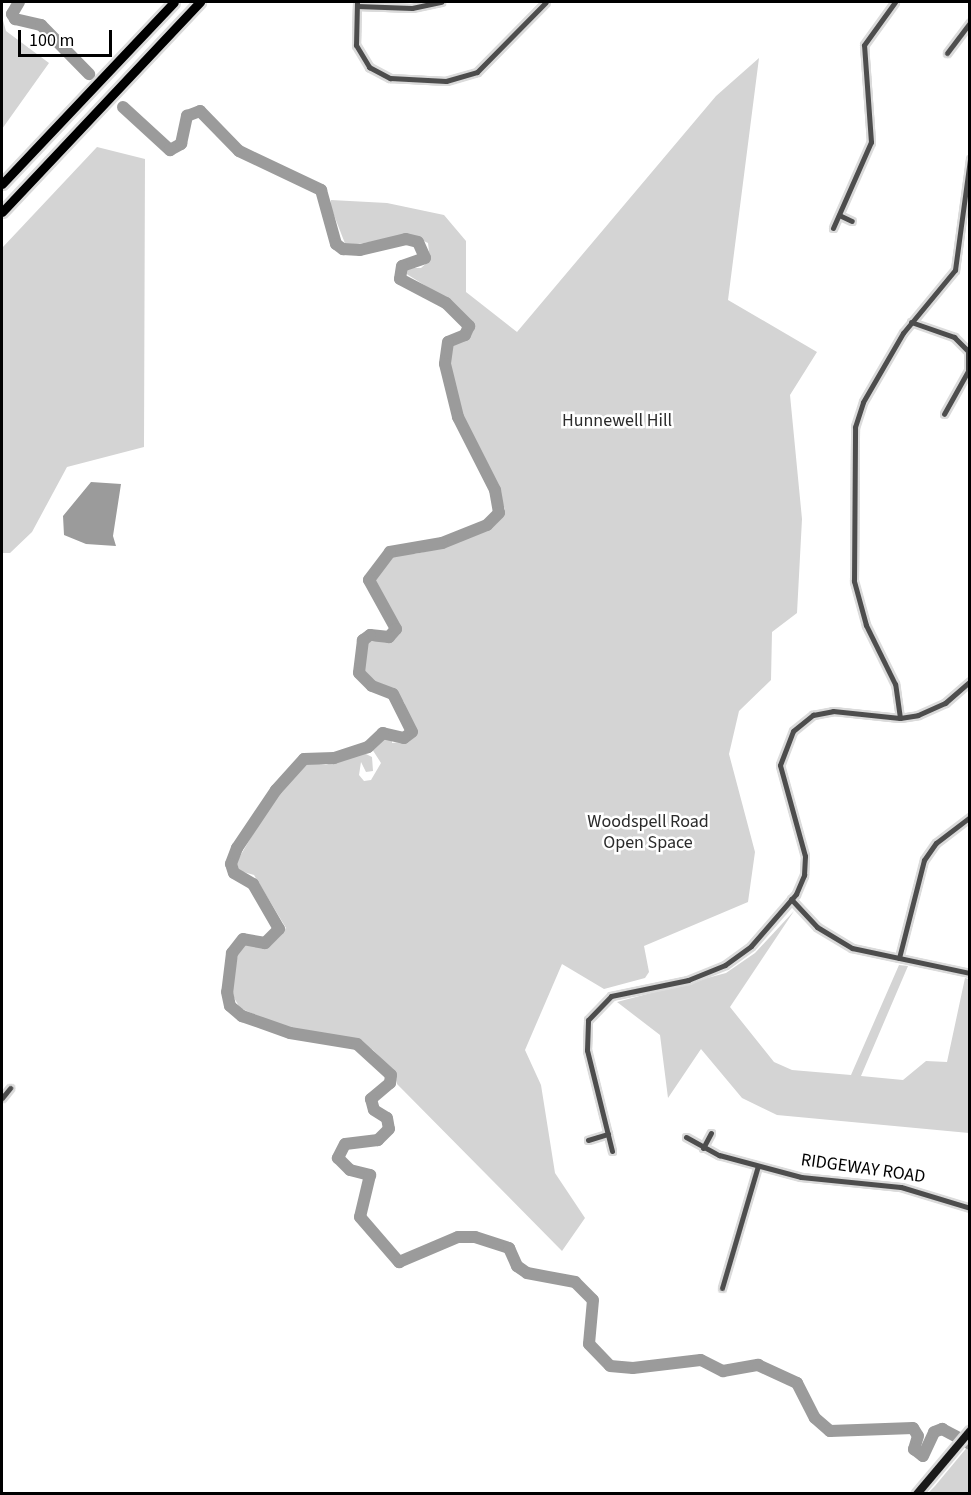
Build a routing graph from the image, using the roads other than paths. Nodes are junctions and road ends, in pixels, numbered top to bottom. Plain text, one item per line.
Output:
1 (174, 2) edge
2 (200, 2) edge
3 (441, 2) edge
4 (546, 2) edge
5 (895, 2) edge
6 (357, 4) edge
7 (969, 23) edge
8 (947, 53) dead end
9 (969, 159) edge
10 (2, 184) edge
11 (2, 212) edge
12 (839, 215) junction
13 (852, 221) dead end
14 (833, 228) dead end
15 (910, 322) junction
16 (944, 414) dead end
17 (969, 681) edge
18 (900, 718) junction
19 (969, 817) edge
20 (791, 899) junction
21 (898, 958) junction
22 (969, 973) edge
23 (10, 1088) dead end
24 (2, 1098) edge
25 (711, 1133) dead end
26 (608, 1134) junction
27 (686, 1137) dead end
28 (588, 1140) dead end
29 (703, 1148) junction
30 (612, 1151) dead end
31 (758, 1166) junction
32 (969, 1208) edge
33 (722, 1288) dead end
34 (965, 1437) edge
35 (917, 1494) edge

1 - 10 highway
2 - 11 highway
3 - 6 street
4 - 6 street
5 - 12 street
7 - 8 street
9 - 15 street
12 - 13 street
12 - 14 street
15 - 16 street
15 - 18 street
17 - 18 street
18 - 20 street
19 - 21 street
20 - 21 street
20 - 26 street
21 - 22 street
23 - 24 street
25 - 29 street
26 - 28 street
26 - 30 street
27 - 29 street, RIDGEWAY ROAD
29 - 31 street, RIDGEWAY ROAD
31 - 32 street, RIDGEWAY ROAD
31 - 33 street
34 - 35 main road

